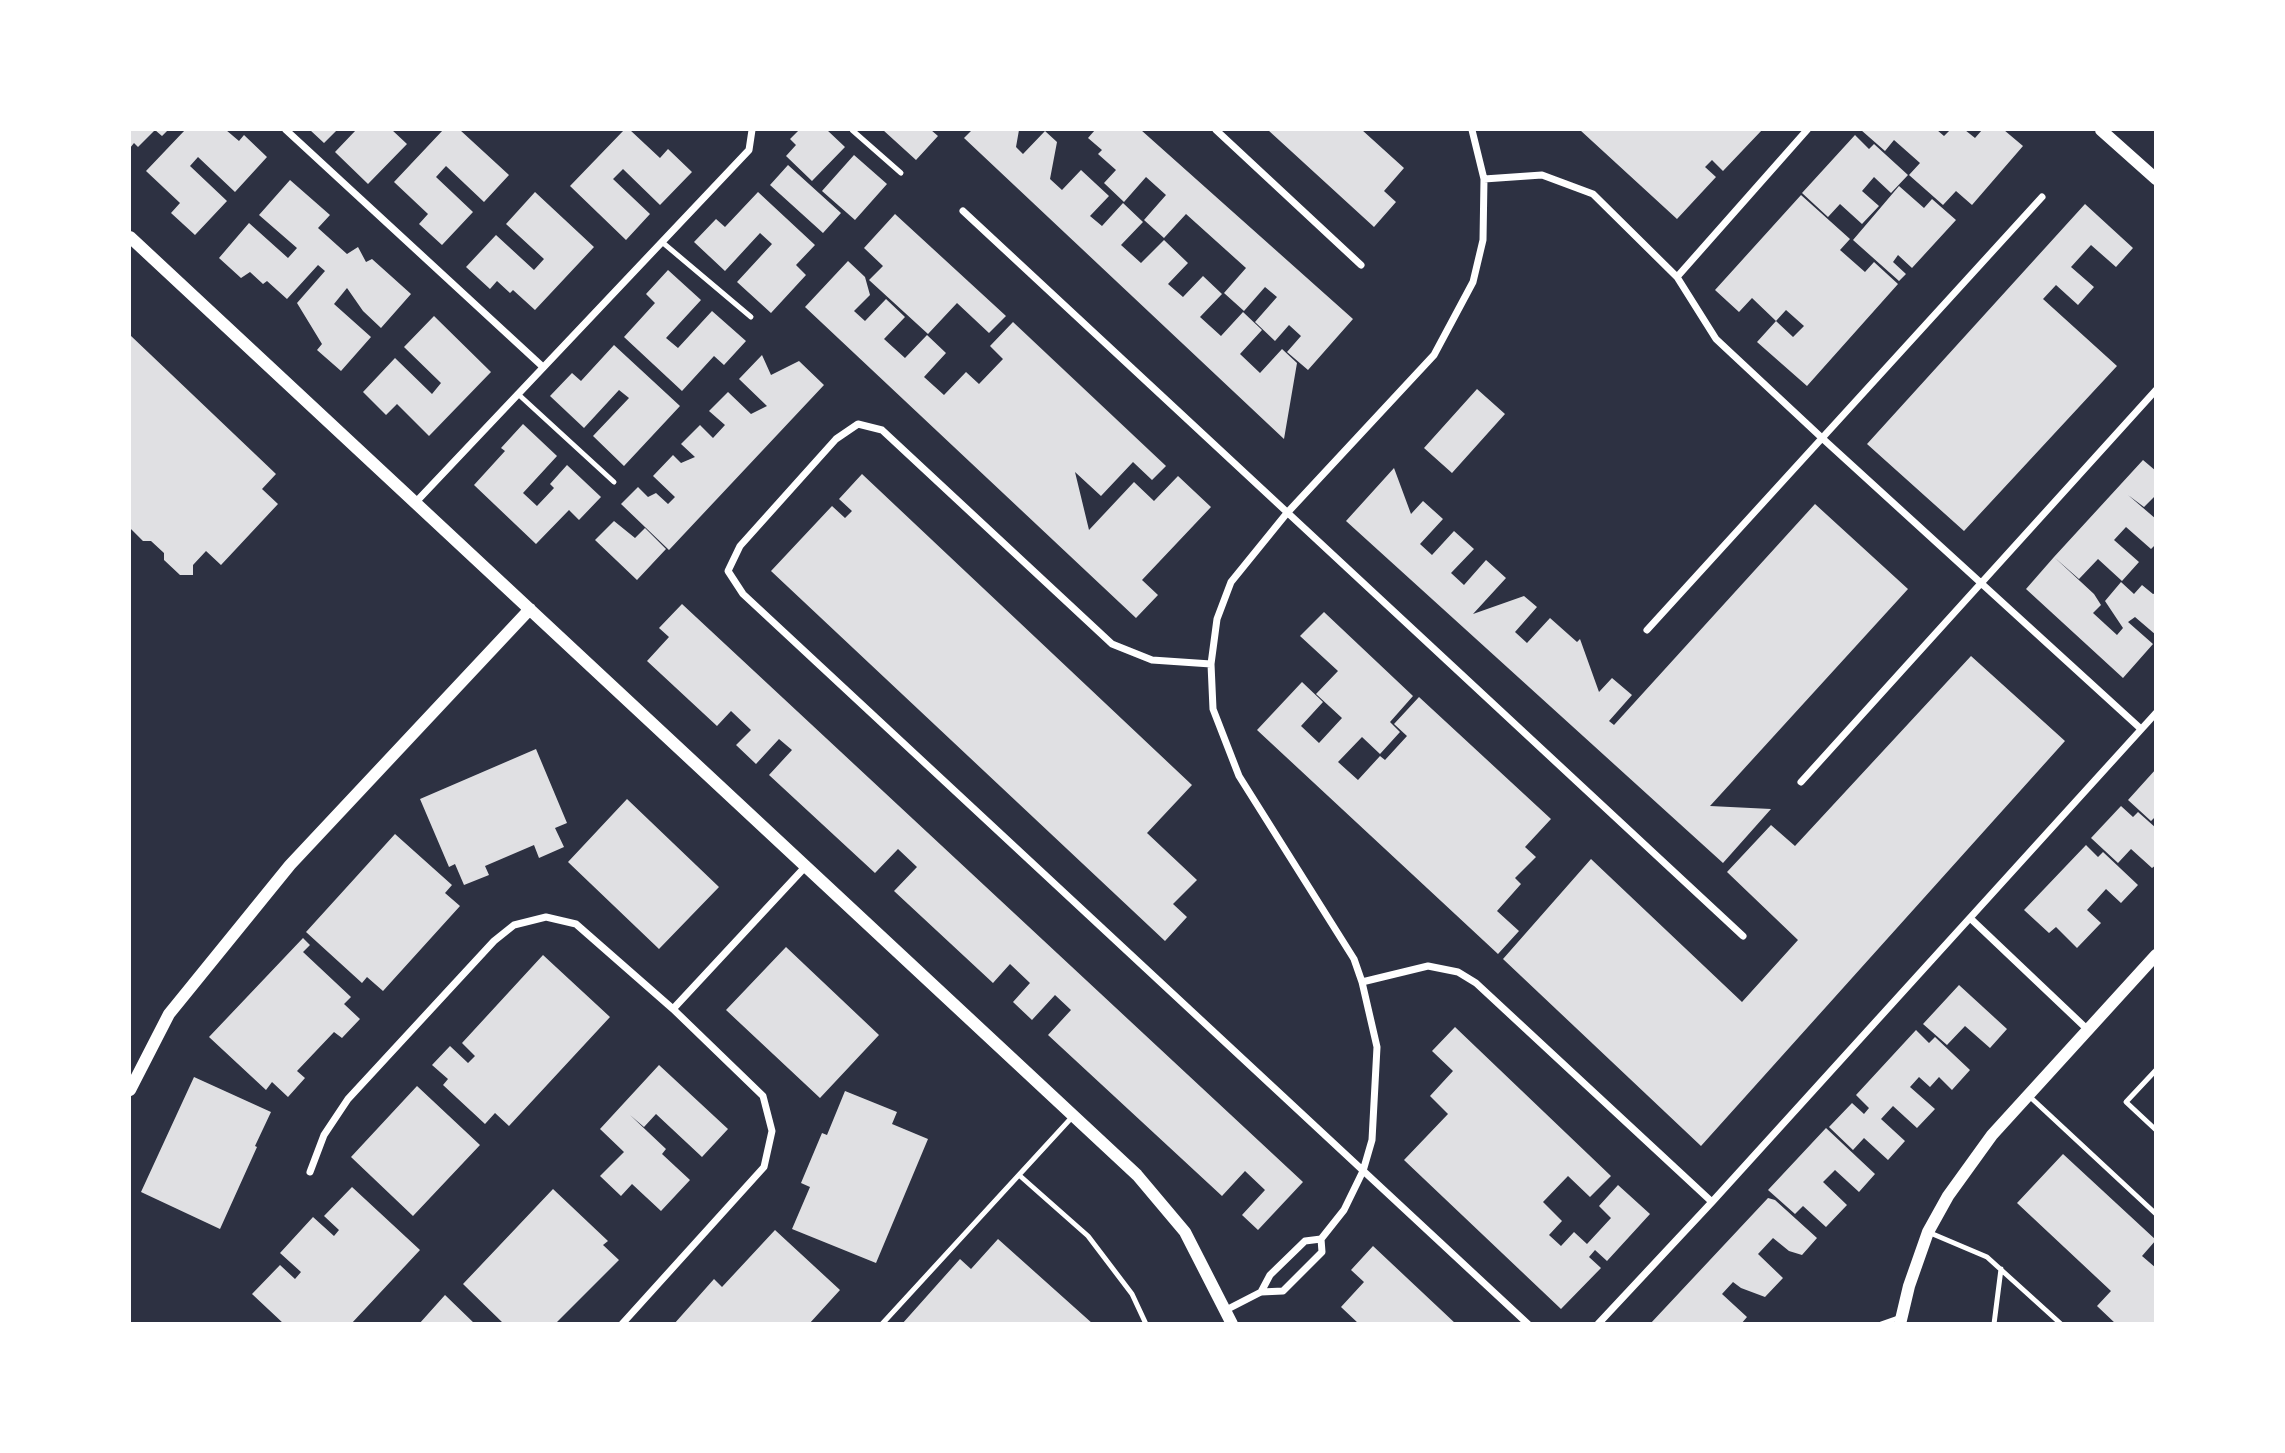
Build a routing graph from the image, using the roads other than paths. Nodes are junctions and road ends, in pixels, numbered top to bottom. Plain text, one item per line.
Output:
1 (286, 130) edge
2 (852, 130) edge
3 (1216, 130) edge
4 (1472, 130) edge
5 (1807, 130) edge
6 (2101, 130) edge
7 (752, 131) edge
8 (901, 173) dead end
9 (1484, 179) junction
10 (2155, 179) edge
11 (2042, 197) dead end
12 (963, 211) dead end
13 (130, 237) edge
14 (662, 242) junction
15 (1361, 265) dead end
16 (1677, 277) junction
17 (751, 317) dead end
18 (544, 367) junction
19 (2155, 390) edge
20 (519, 394) junction
21 (1822, 438) junction
22 (614, 482) dead end
23 (415, 503) junction
24 (1287, 513) junction
25 (1981, 583) junction
26 (530, 609) junction
27 (1647, 630) dead end
28 (1211, 664) junction
29 (2155, 713) edge
30 (2141, 729) junction
31 (1801, 782) dead end
32 (806, 866) junction
33 (1970, 918) junction
34 (1743, 936) dead end
35 (2155, 955) edge
36 (1362, 982) junction
37 (673, 1009) junction
38 (2088, 1030) junction
39 (2155, 1070) edge
40 (130, 1090) edge
41 (2028, 1095) junction
42 (1074, 1115) junction
43 (2155, 1130) edge
44 (1363, 1171) junction
45 (310, 1172) dead end
46 (1019, 1175) junction
47 (1713, 1202) junction
48 (2155, 1214) edge
49 (1928, 1232) junction
50 (1321, 1239) junction
51 (2001, 1269) junction
52 (1261, 1292) junction
53 (1226, 1310) junction
54 (1900, 1320) edge
55 (622, 1324) edge
56 (882, 1324) edge
57 (1146, 1324) edge
58 (1232, 1324) edge
59 (1528, 1324) edge
60 (1598, 1324) edge
61 (1881, 1324) edge
62 (1994, 1324) edge
63 (2061, 1324) edge

1 - 18 street
2 - 8 lane
3 - 15 street
4 - 9 street
5 - 16 street
6 - 10 street
7 - 14 street
9 - 16 street
9 - 24 street
11 - 21 street
12 - 24 street
13 - 23 street
14 - 17 lane
14 - 18 street
16 - 21 street
18 - 20 street
19 - 25 street
20 - 22 lane
20 - 23 street
21 - 25 street
21 - 27 street
23 - 26 street
24 - 28 street
24 - 34 street
25 - 30 street
25 - 31 street
26 - 32 street
26 - 40 street
28 - 36 street
28 - 44 street
29 - 30 street
30 - 33 street
32 - 37 street
32 - 42 street
33 - 38 street
33 - 47 street
35 - 38 street
36 - 44 street
36 - 47 street
37 - 45 street
37 - 55 street
38 - 41 street
39 - 43 lane
41 - 48 lane
41 - 49 street
42 - 46 lane
42 - 53 street
44 - 50 street
44 - 59 street
46 - 56 lane
46 - 57 lane
47 - 60 street
49 - 51 lane
49 - 54 street
50 - 52 street
50 - 52 street
51 - 62 lane
51 - 63 lane
52 - 53 street
53 - 58 street
54 - 61 lane

